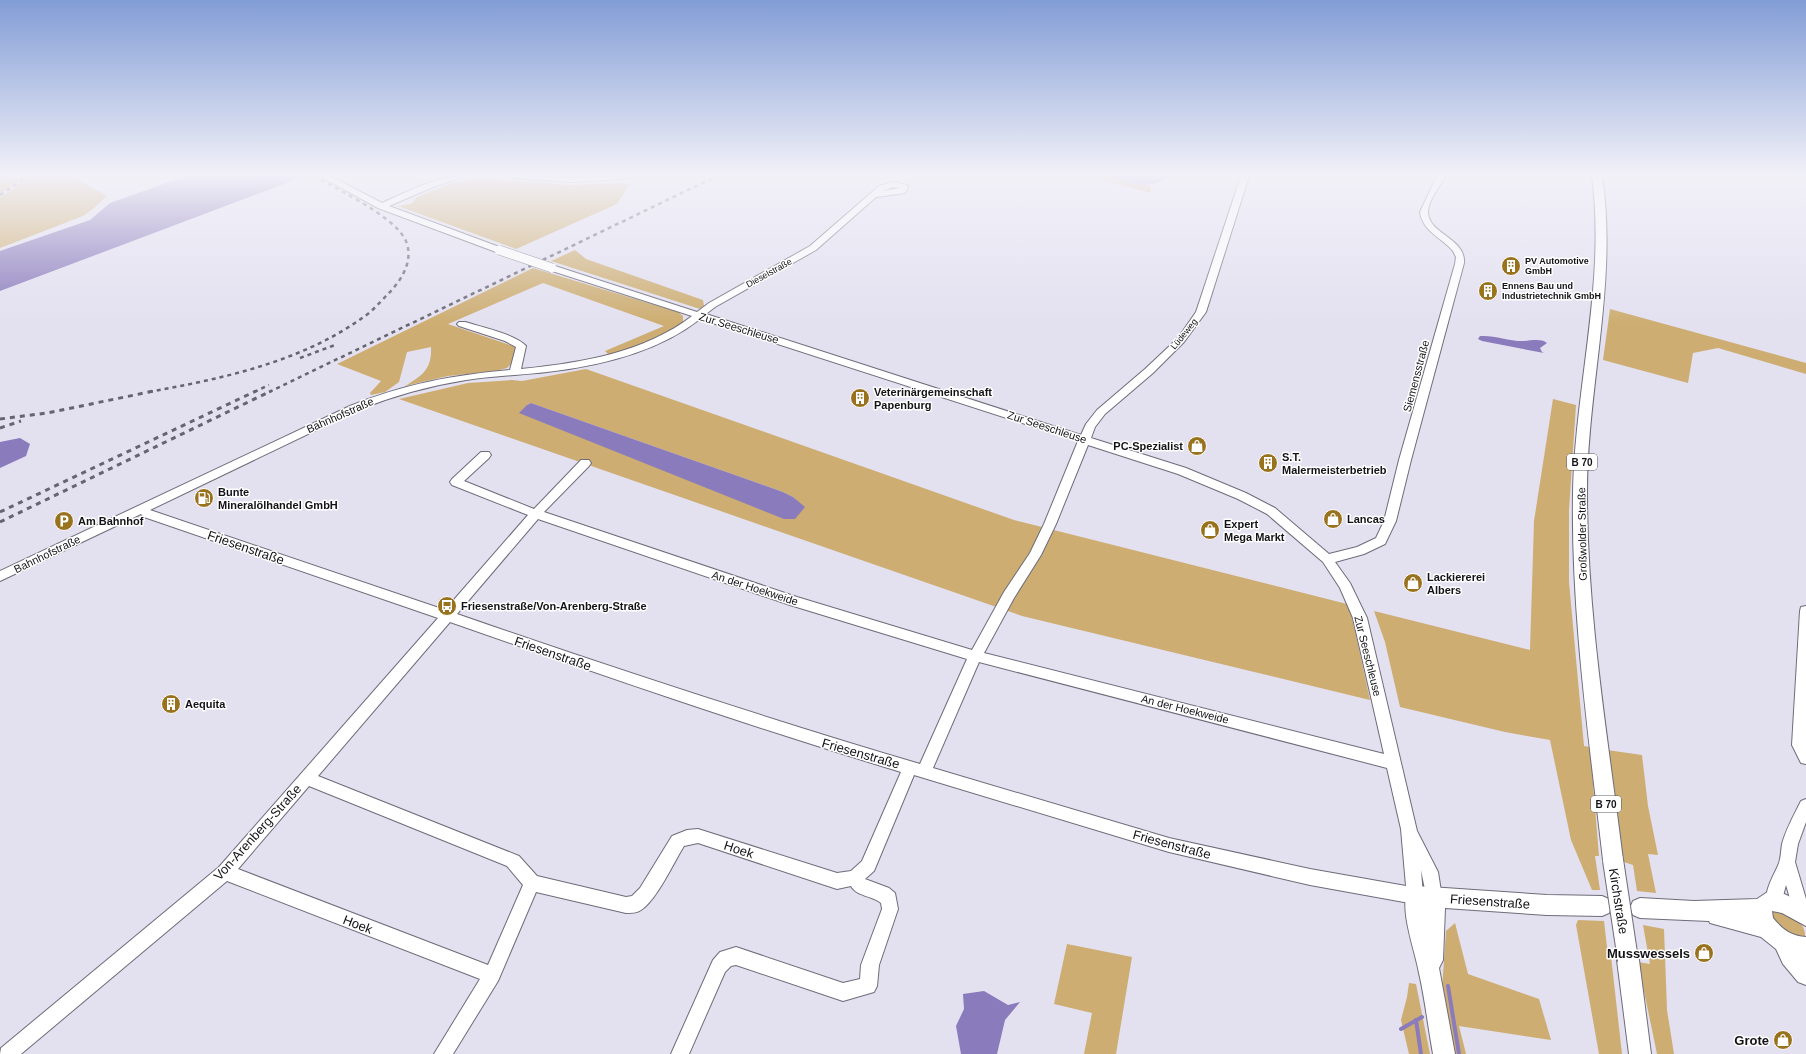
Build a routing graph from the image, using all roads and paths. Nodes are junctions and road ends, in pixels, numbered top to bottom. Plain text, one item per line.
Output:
1 (428, 225) edge
2 (839, 225) edge
3 (1229, 225) edge
4 (1430, 225) edge
5 (1602, 225) edge
6 (699, 316) junction
7 (462, 324) dead end
8 (515, 372) junction
9 (1084, 439) junction
10 (485, 455) dead end
11 (585, 463) dead end
12 (142, 508) junction
13 (536, 514) junction
14 (1327, 559) junction
15 (0, 576) edge
16 (1806, 611) edge
17 (446, 616) junction
18 (976, 656) junction
19 (1600, 748) joint
20 (1805, 756) edge
21 (1394, 763) junction
22 (917, 769) junction
23 (306, 778) junction
24 (1806, 806) edge
25 (1787, 862) junction
26 (225, 872) junction
27 (855, 878) junction
28 (532, 883) junction
29 (1425, 897) junction
30 (1602, 906) dead end
31 (1640, 908) dead end
32 (1768, 913) junction
33 (1804, 914) edge
34 (1784, 942) junction
35 (1806, 948) edge
36 (1806, 974) edge
37 (492, 975) junction
38 (7, 1054) edge
39 (443, 1054) edge
40 (680, 1054) edge
41 (1444, 1054) edge
42 (1640, 1054) edge

1 - 6 street, Zur Seeschleuse, bridge
2 - 6 street, Dieselstraße
3 - 9 street, Lüdeweg
4 - 14 street, Siemensstraße
5 - 19 main road, Großwolder Straße / B 70
6 - 8 street, Bahnhofstraße
6 - 9 street, Zur Seeschleuse
7 - 8 street
8 - 12 street, Bahnhofstraße
9 - 14 street, Zur Seeschleuse
9 - 18 street
10 - 13 street, An der Hoekweide
11 - 13 street
12 - 15 street, Bahnhofstraße
12 - 17 street, Friesenstraße
13 - 17 street
13 - 18 street, An der Hoekweide
14 - 21 street, Zur Seeschleuse
16 - 20 street
17 - 22 street, Friesenstraße
17 - 23 street, Von-Arenberg-Straße
18 - 21 street, An der Hoekweide
18 - 22 street
19 - 42 main road, Kirchstraße / B 70, bridge
21 - 29 street, Zur Seeschleuse
22 - 27 street
22 - 29 street, Friesenstraße
23 - 26 street, Von-Arenberg-Straße
23 - 28 street
24 - 25 street
25 - 32 street
25 - 33 street
26 - 37 street, Hoek
26 - 38 street, Von-Arenberg-Straße
27 - 28 street, Hoek
27 - 40 street
28 - 37 street
29 - 30 main road, Friesenstraße
29 - 41 main road
31 - 32 main road
32 - 33 main road
32 - 34 main road
34 - 35 main road
34 - 36 main road
37 - 39 street

